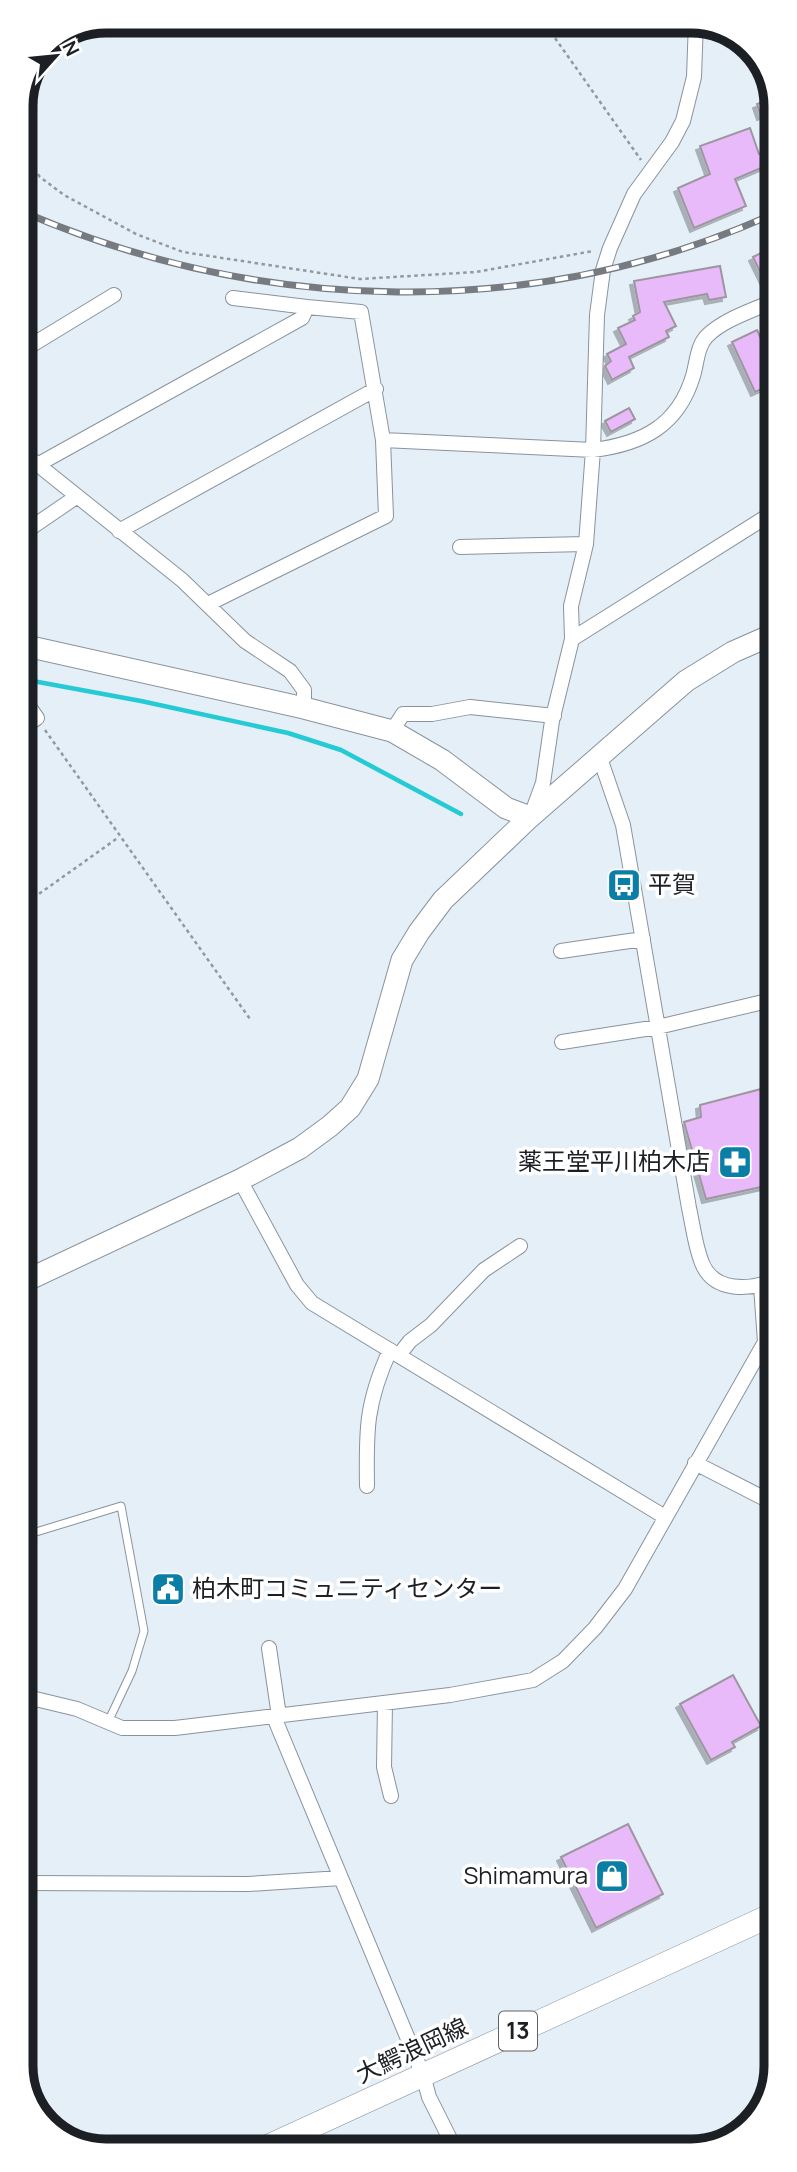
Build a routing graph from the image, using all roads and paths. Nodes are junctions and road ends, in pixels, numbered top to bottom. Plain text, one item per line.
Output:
1 (551, 33) edge
2 (695, 33) edge
3 (33, 168) edge
4 (651, 174) junction
5 (610, 248) junction
6 (114, 295) dead end
7 (233, 298) dead end
8 (764, 305) edge
9 (307, 307) junction
10 (33, 344) edge
11 (376, 388) junction
12 (383, 440) junction
13 (593, 450) junction
14 (33, 462) edge
15 (37, 465) junction
16 (76, 497) junction
17 (764, 518) edge
18 (33, 526) edge
19 (119, 531) junction
20 (586, 544) junction
21 (460, 547) dead end
22 (208, 604) junction
23 (764, 638) edge
24 (572, 639) junction
25 (33, 647) edge
26 (304, 708) junction
27 (33, 713) edge
28 (554, 716) junction
29 (37, 718) junction
30 (33, 721) edge
31 (392, 731) junction
32 (600, 758) junction
33 (530, 817) junction
34 (120, 836) junction
35 (33, 898) edge
36 (643, 939) junction
37 (561, 951) dead end
38 (763, 1002) dead end
39 (250, 1019) dead end
40 (658, 1027) junction
41 (562, 1042) dead end
42 (240, 1180) junction
43 (520, 1246) dead end
44 (33, 1277) edge
45 (764, 1284) edge
46 (764, 1344) edge
47 (395, 1353) junction
48 (695, 1463) junction
49 (367, 1486) dead end
50 (764, 1498) edge
51 (665, 1517) junction
52 (33, 1533) edge
53 (269, 1648) dead end
54 (33, 1697) edge
55 (385, 1703) junction
56 (276, 1716) junction
57 (107, 1722) junction
58 (391, 1796) dead end
59 (341, 1878) junction
60 (33, 1884) edge
61 (764, 1919) edge
62 (424, 2075) junction
63 (284, 2139) edge
64 (450, 2139) edge

1 - 4 path
2 - 4 street
3 - 5 path
4 - 5 street
5 - 13 street
6 - 10 street
7 - 9 street
8 - 13 street
9 - 11 street
9 - 15 street
11 - 12 street
11 - 19 street
12 - 13 street
12 - 22 street
13 - 20 street
14 - 15 street
15 - 16 street
16 - 18 street
16 - 19 street
17 - 24 street
19 - 22 street
20 - 21 street
20 - 24 street
22 - 26 street
23 - 32 street
24 - 28 street
25 - 26 street
26 - 31 street
27 - 29 street
28 - 31 street
28 - 33 street
29 - 30 street
29 - 34 path
31 - 33 street
32 - 33 street
32 - 36 street
33 - 42 street
34 - 35 path
34 - 39 path
36 - 37 street
36 - 40 street
38 - 40 street
40 - 41 street
40 - 45 street
42 - 44 street
42 - 47 street
43 - 47 street
46 - 48 street
47 - 49 street
47 - 51 street
48 - 50 street
48 - 51 street
51 - 55 street
52 - 57 lane
53 - 56 street
54 - 57 street
55 - 56 street
55 - 58 street
56 - 57 street
56 - 59 street
59 - 60 street
59 - 62 street
61 - 62 main road, 大鰐浪岡線 / 13
62 - 63 main road, 大鰐浪岡線 / 13
62 - 64 street

